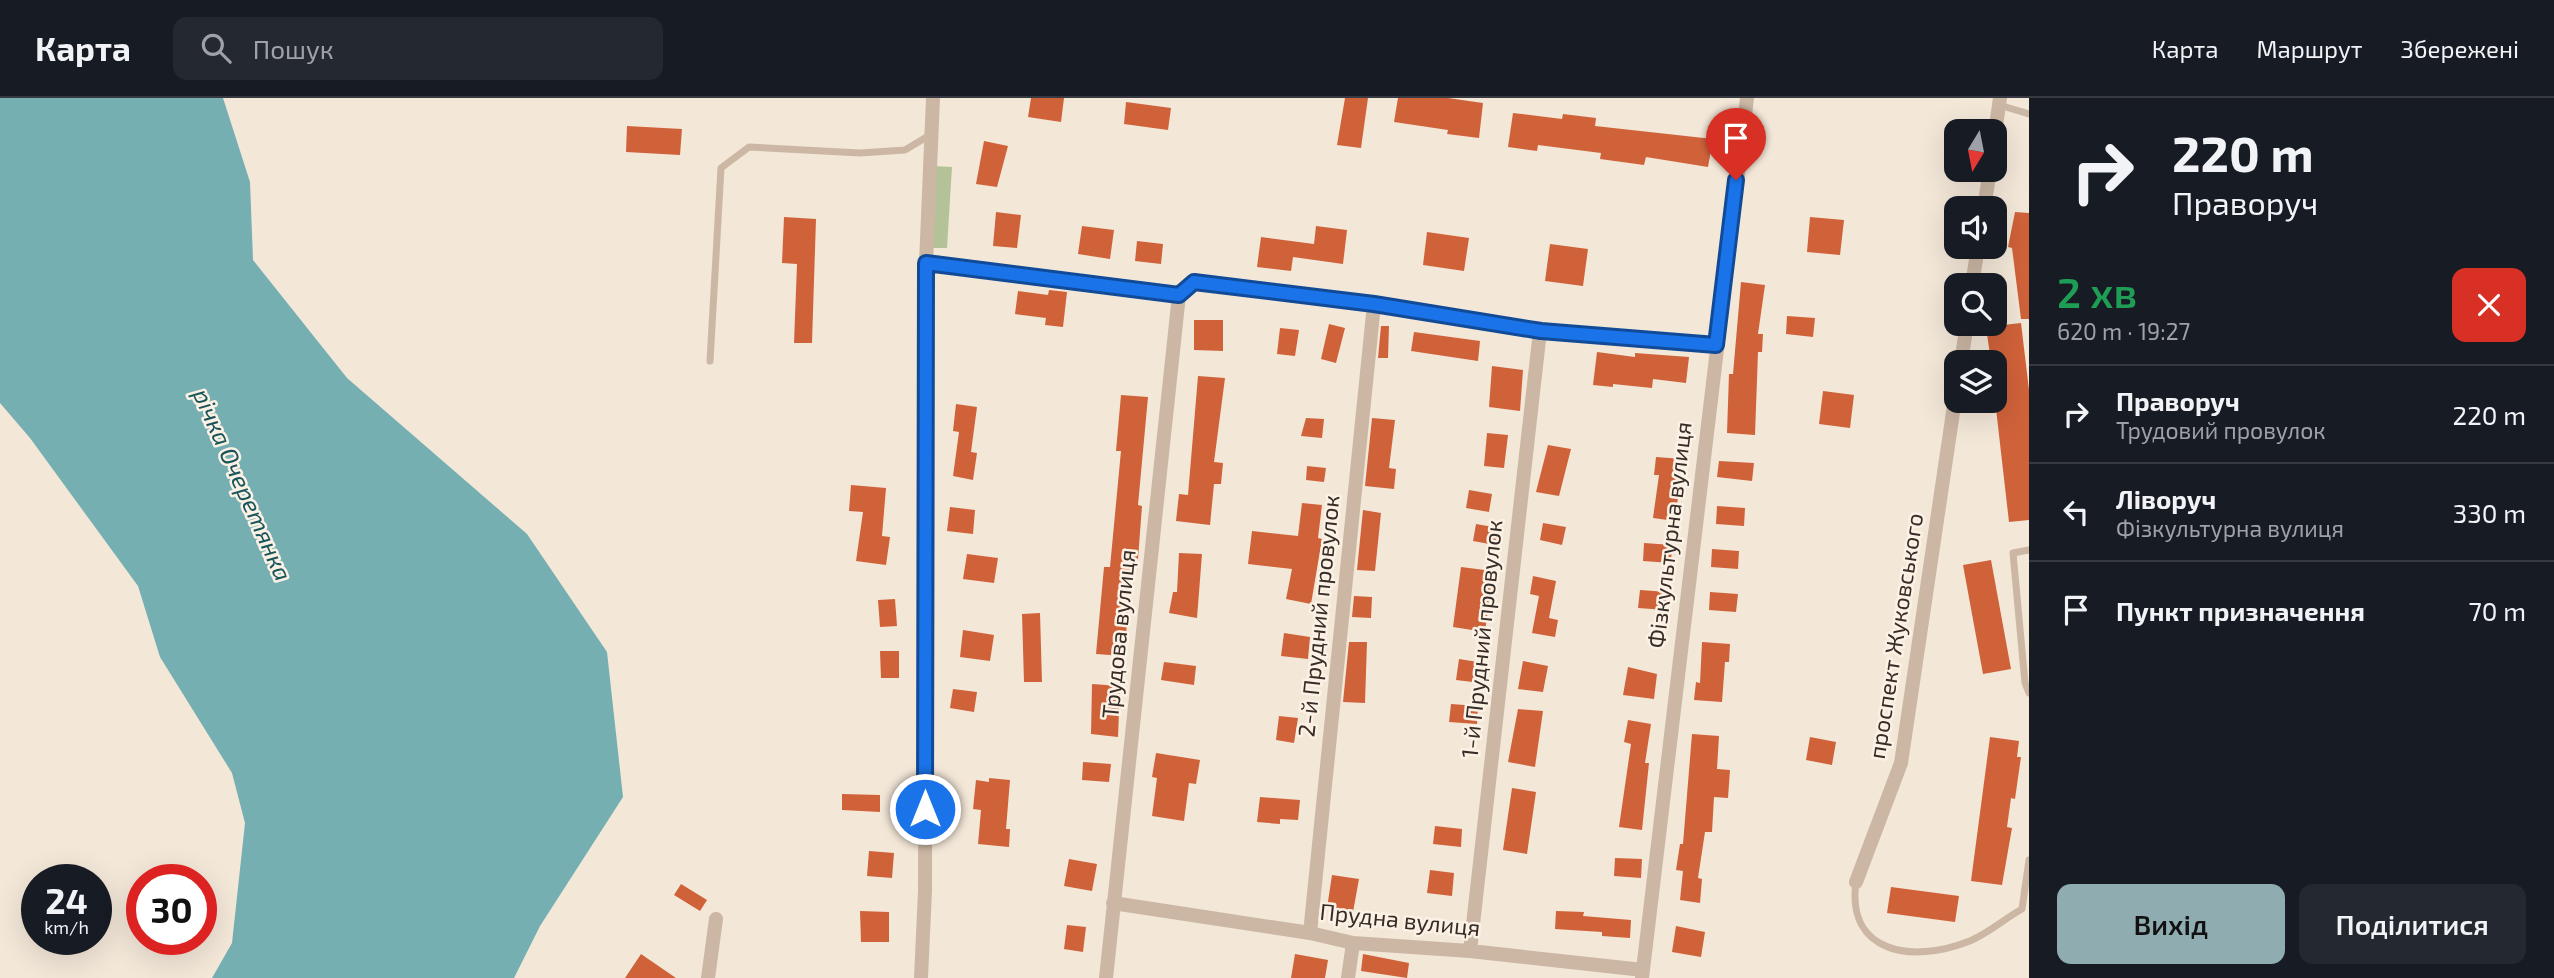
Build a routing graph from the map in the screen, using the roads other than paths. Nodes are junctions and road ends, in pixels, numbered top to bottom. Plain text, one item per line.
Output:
1 (933, 98) edge
2 (1746, 98) edge
3 (1999, 102) edge
4 (2029, 114) edge
5 (931, 135) junction
6 (926, 263) junction
7 (1179, 295) junction
8 (1374, 304) junction
9 (1541, 331) junction
10 (1716, 345) junction
11 (710, 361) dead end
12 (1953, 413) edge
13 (2029, 550) edge
14 (2029, 693) edge
15 (2029, 860) edge
16 (1856, 882) joint
17 (1112, 903) junction
18 (716, 919) dead end
19 (1310, 933) junction
20 (1353, 943) junction
21 (1470, 951) junction
22 (1642, 974) edge
23 (708, 978) edge
24 (921, 978) edge
25 (1106, 978) edge
26 (1348, 978) edge

1 - 5 street
2 - 10 street, Фізкультурна вулиця
3 - 4 lane
5 - 6 street
5 - 11 lane
6 - 7 street
6 - 24 street
7 - 8 street
7 - 17 street, Трудова вулиця
8 - 9 street
8 - 19 street, 2-й Прудний провулок
9 - 10 street
9 - 21 street, 1-й Прудний провулок
10 - 22 street, Фізкультурна вулиця
12 - 16 street, проспект Жуковського
13 - 14 lane
15 - 16 lane
17 - 19 street, Прудна вулиця
17 - 25 street, Трудова вулиця
18 - 23 street
19 - 20 street, Прудна вулиця
20 - 21 street, Прудна вулиця
20 - 26 street
21 - 22 street, Прудна вулиця

